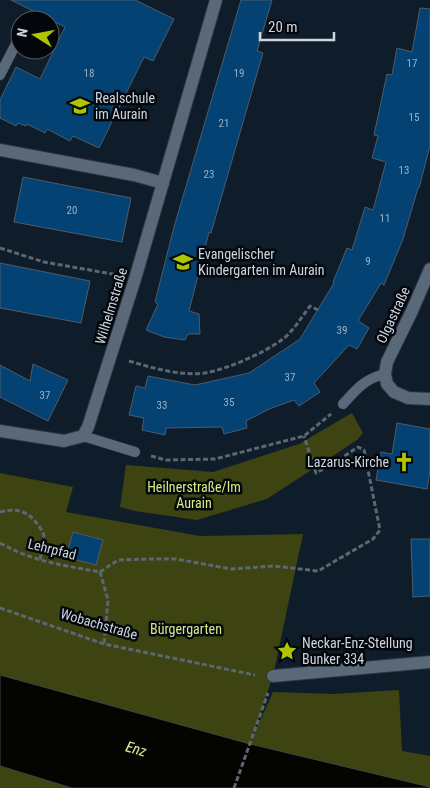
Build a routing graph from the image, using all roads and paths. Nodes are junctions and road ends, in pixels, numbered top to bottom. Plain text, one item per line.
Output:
1 (216, 0) edge
2 (10, 56) edge
3 (0, 75) edge
4 (0, 150) edge
5 (163, 183) junction
6 (0, 248) edge
7 (430, 269) edge
8 (135, 279) junction
9 (318, 310) dead end
10 (111, 356) junction
11 (385, 374) junction
12 (430, 399) edge
13 (343, 404) joint
14 (0, 431) edge
15 (83, 436) junction
16 (304, 436) junction
17 (135, 452) joint
18 (0, 512) edge
19 (0, 542) edge
20 (40, 561) junction
21 (100, 572) junction
22 (0, 608) edge
23 (104, 644) junction
24 (430, 662) edge
25 (273, 676) joint
26 (266, 699) dead end
27 (234, 788) edge

1 - 5 street, Wilhelmstraße
2 - 3 lane
4 - 5 street
5 - 8 street, Wilhelmstraße
6 - 8 path
7 - 11 street, Olgastraße
8 - 10 street, Wilhelmstraße
9 - 10 path
10 - 15 street, Wilhelmstraße
11 - 12 street
11 - 13 lane
13 - 16 path
14 - 15 street
15 - 17 lane
16 - 17 path
16 - 21 path
18 - 20 path
19 - 20 path, Lehrpfad
20 - 21 path, Lehrpfad
21 - 23 path
22 - 23 path, Wobachstraße
23 - 25 path, Wobachstraße
24 - 25 street
26 - 27 path

